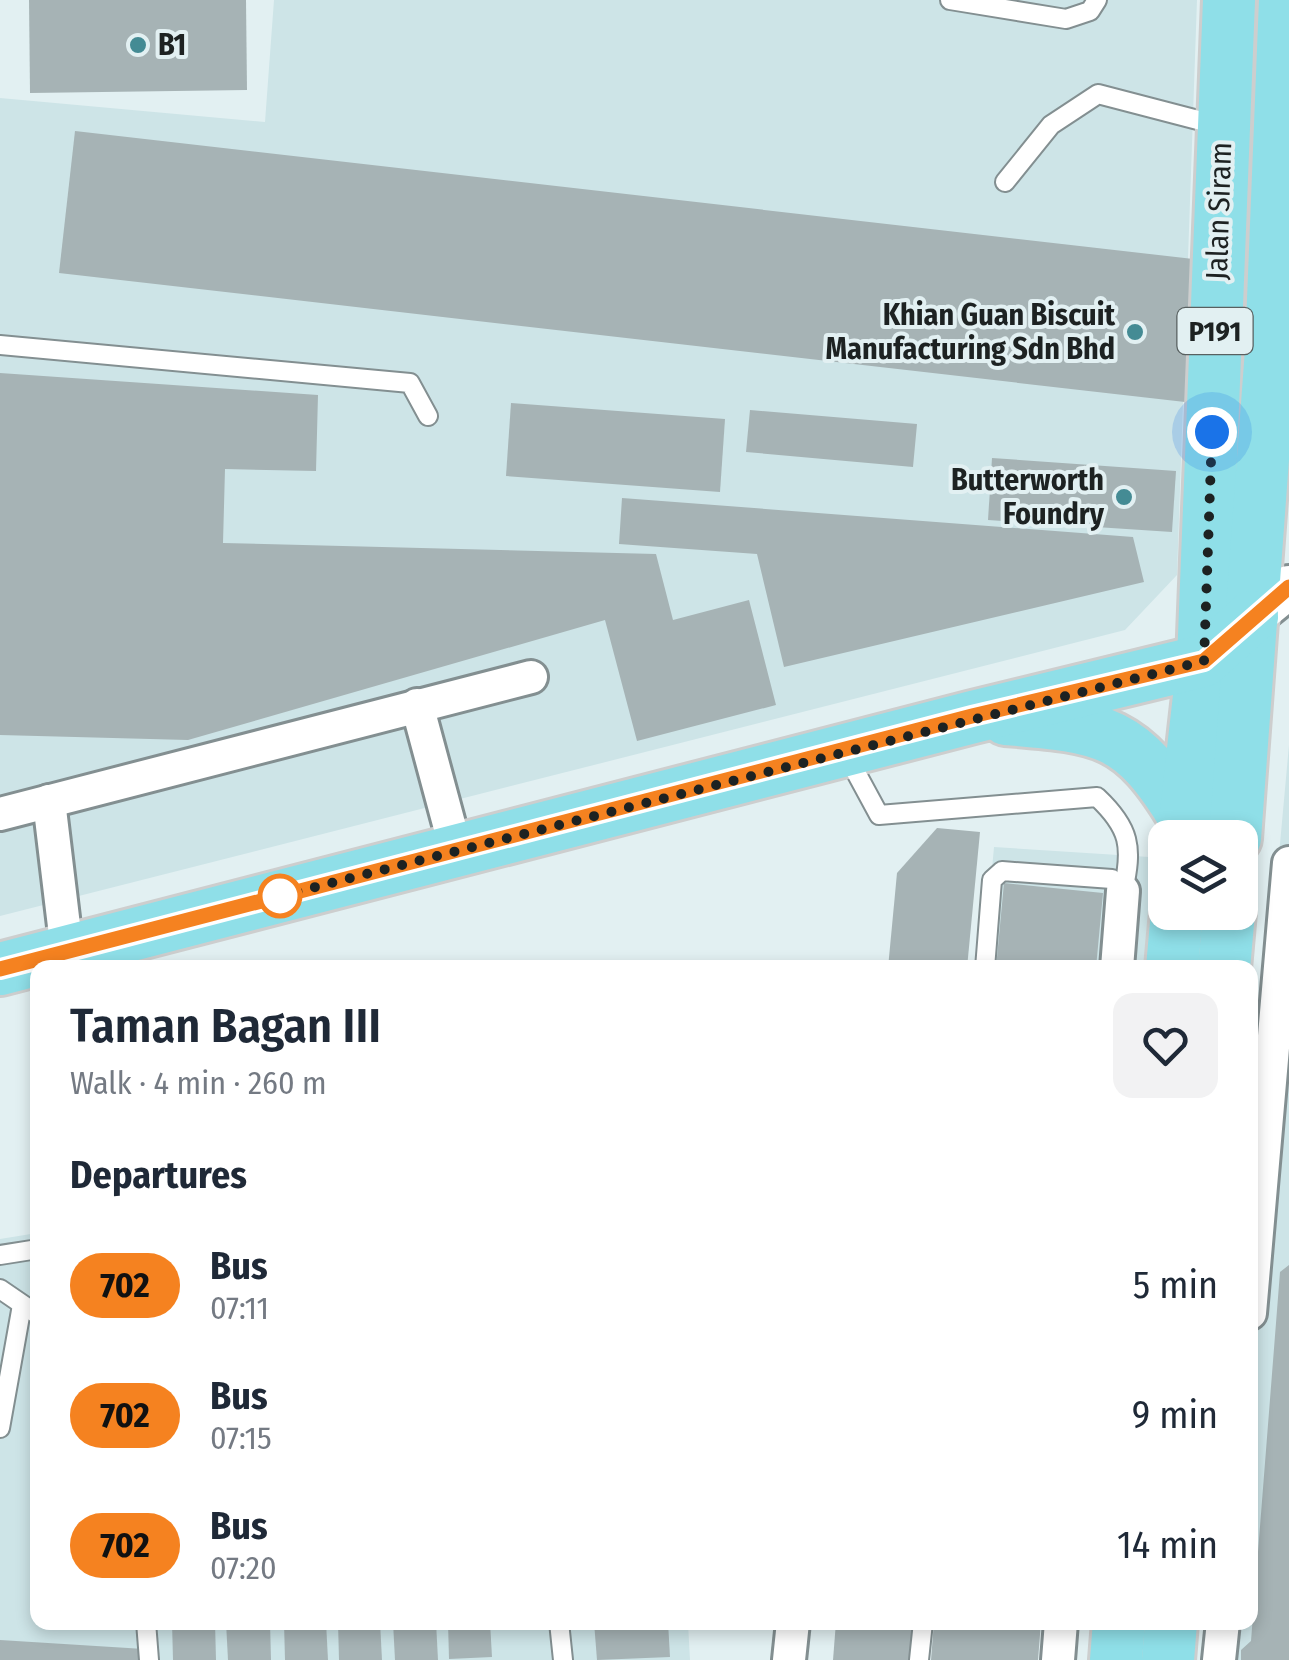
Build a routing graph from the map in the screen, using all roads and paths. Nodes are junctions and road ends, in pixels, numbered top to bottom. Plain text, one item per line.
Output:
1 (950, 0) edge
2 (1097, 0) edge
3 (1229, 0) edge
4 (1284, 0) edge
5 (1222, 126) junction
6 (1005, 182) dead end
7 (0, 345) edge
8 (1280, 368) edge
9 (428, 416) dead end
10 (1271, 602) edge
11 (1204, 661) junction
12 (532, 677) dead end
13 (418, 706) junction
14 (972, 716) junction
15 (844, 750) junction
16 (50, 800) junction
17 (0, 814) edge
18 (1180, 820) edge
19 (1185, 820) edge
20 (1238, 820) edge
21 (456, 850) junction
22 (1289, 863) edge
23 (1123, 891) junction
24 (1175, 930) edge
25 (1227, 930) edge
26 (67, 951) junction
27 (30, 960) edge
28 (32, 960) edge
29 (986, 960) edge
30 (1118, 960) edge
31 (1173, 960) edge
32 (1225, 960) edge
33 (0, 968) edge
34 (1266, 1223) edge
35 (30, 1250) edge
36 (0, 1256) edge
37 (1258, 1268) edge
38 (0, 1289) edge
39 (30, 1310) edge
40 (0, 1428) edge
41 (147, 1630) edge
42 (561, 1630) edge
43 (792, 1630) edge
44 (922, 1630) edge
45 (1061, 1630) edge
46 (1118, 1630) edge
47 (1170, 1630) edge
48 (1221, 1630) edge
49 (150, 1660) edge
50 (563, 1660) edge
51 (789, 1660) edge
52 (919, 1660) edge
53 (1058, 1660) edge
54 (1116, 1660) edge
55 (1168, 1660) edge
56 (1219, 1660) edge

1 - 2 lane
3 - 5 main road, Jalan Siram / P191
4 - 8 main road, Jalan Siram / P191
5 - 6 lane
5 - 11 main road, Jalan Siram / P191
7 - 9 lane
8 - 10 main road, Jalan Siram / P191
10 - 11 main road
10 - 20 main road, Jalan Siram
11 - 14 main road
11 - 19 main road, Jalan Siram
12 - 13 street
13 - 16 street
13 - 21 street
14 - 15 main road
14 - 18 main road
15 - 21 main road
15 - 23 lane
16 - 17 street
16 - 26 street
21 - 26 main road
22 - 34 street
23 - 29 lane
23 - 30 street
24 - 31 main road
25 - 32 main road
26 - 28 main road
27 - 33 main road
34 - 37 street
35 - 36 lane
38 - 39 lane
39 - 40 lane
41 - 49 lane
42 - 50 lane
43 - 51 street
44 - 52 lane
45 - 53 street
46 - 54 main road
47 - 55 main road
48 - 56 street

